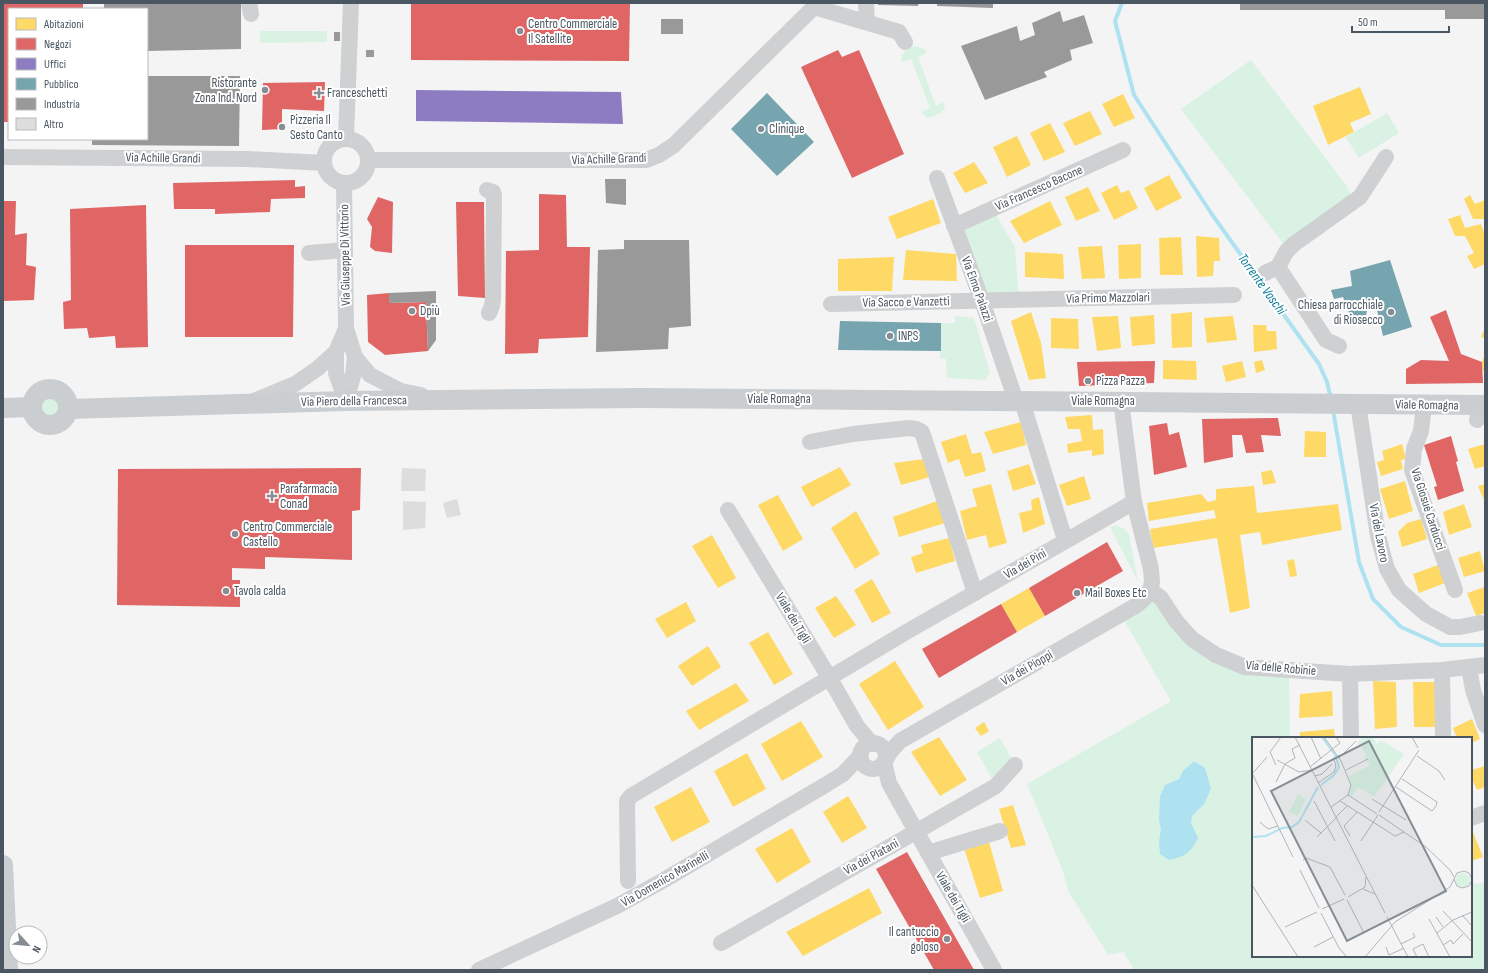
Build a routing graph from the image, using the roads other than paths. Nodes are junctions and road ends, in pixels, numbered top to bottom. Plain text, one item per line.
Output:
1 (351, 3) edge
2 (866, 3) edge
3 (814, 5) edge
4 (867, 22) junction
5 (905, 42) dead end
6 (346, 138) junction
7 (648, 144) dead end
8 (1123, 150) dead end
9 (3, 157) edge
10 (1386, 157) dead end
11 (368, 160) junction
12 (646, 160) junction
13 (324, 163) junction
14 (937, 178) dead end
15 (344, 183) junction
16 (487, 190) dead end
17 (954, 226) junction
18 (345, 250) junction
19 (309, 253) dead end
20 (1234, 295) dead end
21 (982, 300) junction
22 (831, 304) dead end
23 (489, 313) dead end
24 (346, 328) junction
25 (1339, 346) dead end
26 (336, 352) junction
27 (355, 357) junction
28 (640, 398) joint
29 (442, 400) junction
30 (346, 401) junction
31 (1019, 401) junction
32 (1121, 402) junction
33 (1358, 404) junction
34 (247, 405) junction
35 (3, 408) edge
36 (1481, 410) edge
37 (1426, 417) junction
38 (810, 442) dead end
39 (1134, 502) junction
40 (728, 510) dead end
41 (1065, 540) junction
42 (1150, 590) junction
43 (1455, 590) dead end
44 (975, 593) junction
45 (1480, 622) dead end
46 (1477, 666) edge
47 (1442, 670) junction
48 (1350, 674) junction
49 (829, 677) junction
50 (1485, 725) edge
51 (1351, 737) edge
52 (1443, 737) edge
53 (873, 756) junction
54 (1015, 765) dead end
55 (1485, 813) edge
56 (1472, 818) edge
57 (1000, 831) dead end
58 (916, 832) junction
59 (928, 853) junction
60 (3, 865) edge
61 (628, 880) dead end
62 (721, 943) dead end
63 (8, 970) edge
64 (479, 970) edge
65 (994, 970) edge

1 - 6 street
2 - 4 street
3 - 4 street, Via Achille Grandi
3 - 12 street, Via Achille Grandi
4 - 5 street, Via Achille Grandi
6 - 11 street
6 - 13 street
7 - 12 street
8 - 17 street, Via Francesco Bacone
9 - 13 street, Via Achille Grandi
10 - 25 street
11 - 12 street, Via Achille Grandi
11 - 15 street
13 - 15 street
14 - 17 street, Via Elmo Palazzi
15 - 18 street, Via Giuseppe Di Vittorio
16 - 23 street
17 - 21 street, Via Elmo Palazzi
18 - 19 street
18 - 24 street, Via Giuseppe Di Vittorio
20 - 21 street, Via Primo Mazzolari
21 - 22 street, Via Sacco e Vanzetti
21 - 31 street, Via Elmo Palazzi
24 - 26 street
24 - 27 street
26 - 30 street
26 - 34 street
27 - 29 street
27 - 30 street
28 - 29 main road, Via Piero della Francesca
28 - 31 main road, Viale Romagna
29 - 30 main road, Via Piero della Francesca
30 - 34 main road, Via Piero della Francesca
31 - 32 main road, Viale Romagna
31 - 41 street, Via Elmo Palazzi
32 - 33 main road, Viale Romagna
32 - 39 street
33 - 37 main road, Viale Romagna
33 - 45 street, Via del Lavoro
34 - 35 main road, Via Piero della Francesca
36 - 37 main road, Viale Romagna
37 - 43 street, Via Giosuè Carducci
38 - 44 street
39 - 41 street, Via dei Pini
39 - 42 street
40 - 49 street, Viale dei Tigli
41 - 44 street, Via dei Pini
42 - 48 street, Via delle Robinie
42 - 53 street, Via dei Pioppi
44 - 49 street, Via dei Pini
46 - 47 street, Via delle Robinie
46 - 50 street
47 - 48 street, Via delle Robinie
47 - 52 street
48 - 51 street
49 - 53 street, Viale dei Tigli
49 - 61 street
53 - 58 street, Viale dei Tigli
53 - 64 street, Via Domenico Marinelli
54 - 58 street, Via dei Platani
55 - 56 street
57 - 59 street
58 - 59 street, Viale dei Tigli
58 - 62 street, Via dei Platani
59 - 65 street, Viale dei Tigli
60 - 63 main road

